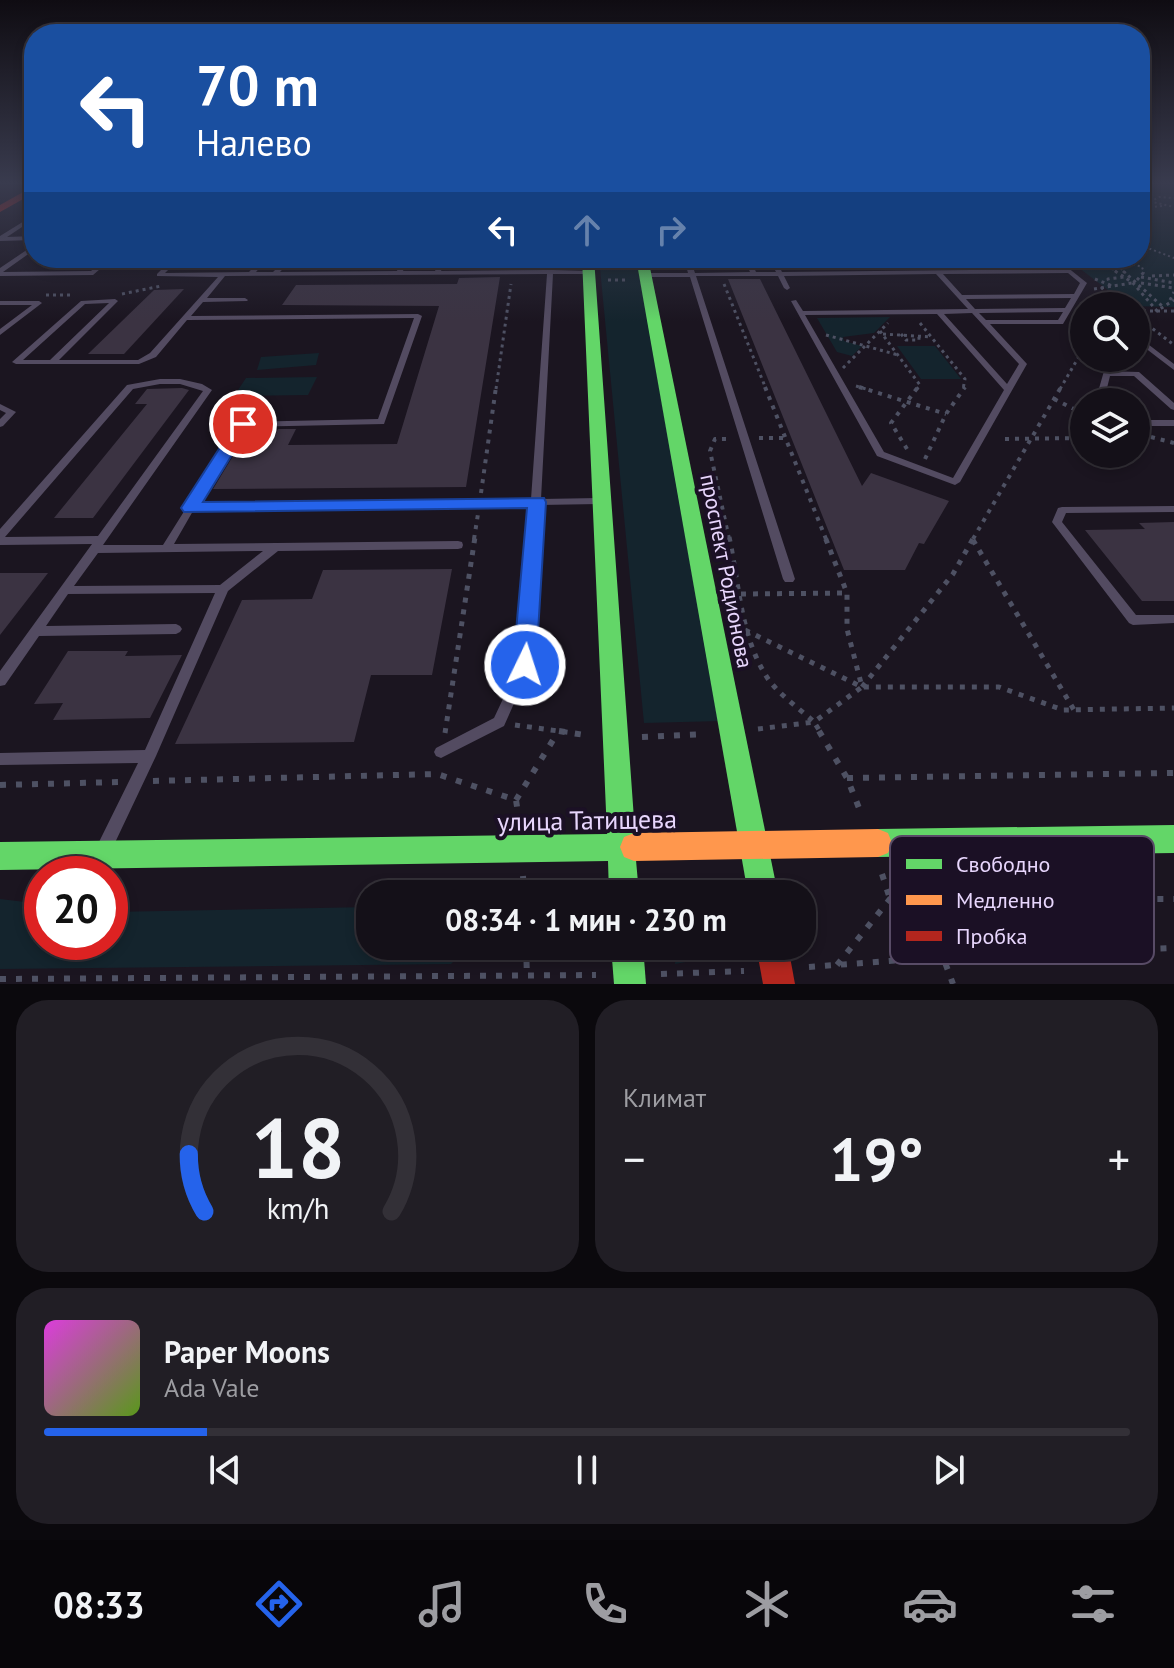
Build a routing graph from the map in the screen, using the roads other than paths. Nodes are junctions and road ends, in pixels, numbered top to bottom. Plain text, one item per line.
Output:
1 (16, 229) edge
2 (24, 238) edge
3 (24, 254) edge
4 (99, 268) edge
5 (166, 268) edge
6 (256, 268) edge
7 (280, 268) edge
8 (401, 268) edge
9 (439, 268) edge
10 (551, 268) edge
11 (574, 268) edge
12 (588, 268) edge
13 (644, 268) edge
14 (656, 268) edge
15 (690, 268) edge
16 (751, 268) edge
17 (786, 268) edge
18 (912, 268) edge
19 (1066, 268) edge
20 (778, 270) junction
21 (1068, 270) junction
22 (0, 272) edge
23 (937, 272) junction
24 (551, 273) junction
25 (916, 273) junction
26 (251, 274) junction
27 (275, 274) junction
28 (399, 274) junction
29 (437, 274) junction
30 (692, 274) junction
31 (754, 274) junction
32 (223, 275) junction
33 (787, 288) dead end
34 (1078, 292) edge
35 (1070, 296) edge
36 (960, 297) junction
37 (201, 300) junction
38 (245, 300) dead end
39 (794, 301) dead end
40 (0, 303) edge
41 (1070, 305) edge
42 (1067, 310) junction
43 (974, 311) junction
44 (939, 312) junction
45 (802, 313) junction
46 (186, 318) junction
47 (984, 322) junction
48 (0, 333) edge
49 (1150, 348) edge
50 (52, 362) junction
51 (1174, 368) edge
52 (1103, 388) edge
53 (1008, 390) junction
54 (0, 407) edge
55 (1174, 407) edge
56 (1150, 423) edge
57 (1174, 423) edge
58 (0, 424) edge
59 (602, 501) junction
60 (537, 502) junction
61 (190, 508) junction
62 (1174, 509) edge
63 (0, 538) edge
64 (96, 545) junction
65 (458, 545) dead end
66 (274, 548) junction
67 (166, 549) junction
68 (789, 579) dead end
69 (223, 589) junction
70 (64, 590) junction
71 (1174, 619) edge
72 (176, 629) dead end
73 (35, 631) junction
74 (0, 681) edge
75 (441, 752) dead end
76 (149, 756) junction
77 (0, 759) edge
78 (1154, 839) edge
79 (1174, 839) edge
80 (890, 844) edge
81 (621, 845) junction
82 (754, 846) junction
83 (101, 853) junction
84 (0, 856) edge
85 (623, 880) edge
86 (760, 880) edge

1 - 2 lane
3 - 22 lane
4 - 22 lane
5 - 32 lane
6 - 26 lane
7 - 27 lane
8 - 28 lane
9 - 29 lane
10 - 24 lane
11 - 24 lane
12 - 59 street
13 - 82 street, проспект Родионова
14 - 30 lane
15 - 30 lane
16 - 31 lane
17 - 20 lane
18 - 25 lane
19 - 21 lane
20 - 25 lane
20 - 31 lane
20 - 33 lane
21 - 23 lane
21 - 34 lane
23 - 25 lane
23 - 36 lane
24 - 29 lane
24 - 60 lane
26 - 27 lane
26 - 32 lane
27 - 28 lane
28 - 29 lane
30 - 31 lane
30 - 68 lane
32 - 37 lane
35 - 36 lane
36 - 43 lane
37 - 38 lane
37 - 46 lane
39 - 45 lane
40 - 48 lane
41 - 42 lane
42 - 43 lane
42 - 47 lane
43 - 44 lane
43 - 47 lane
44 - 45 lane
44 - 53 lane
45 - 53 lane
46 - 50 lane
46 - 61 lane
47 - 53 lane
49 - 51 lane
50 - 50 lane
52 - 55 lane
54 - 58 lane
56 - 57 lane
59 - 60 lane
59 - 81 street
60 - 61 lane
60 - 75 lane
61 - 67 lane
62 - 71 lane
63 - 64 lane
63 - 64 lane
64 - 67 lane
64 - 70 lane
65 - 66 lane
66 - 67 lane
66 - 69 lane
69 - 70 lane
69 - 76 lane
70 - 73 lane
72 - 73 lane
73 - 74 lane
76 - 77 lane
76 - 83 lane
78 - 79 street, улица Татищева
80 - 82 street, улица Татищева
81 - 82 street, улица Татищева
81 - 83 street, улица Татищева
81 - 85 street
82 - 86 street, проспект Родионова
83 - 84 street, улица Татищева

